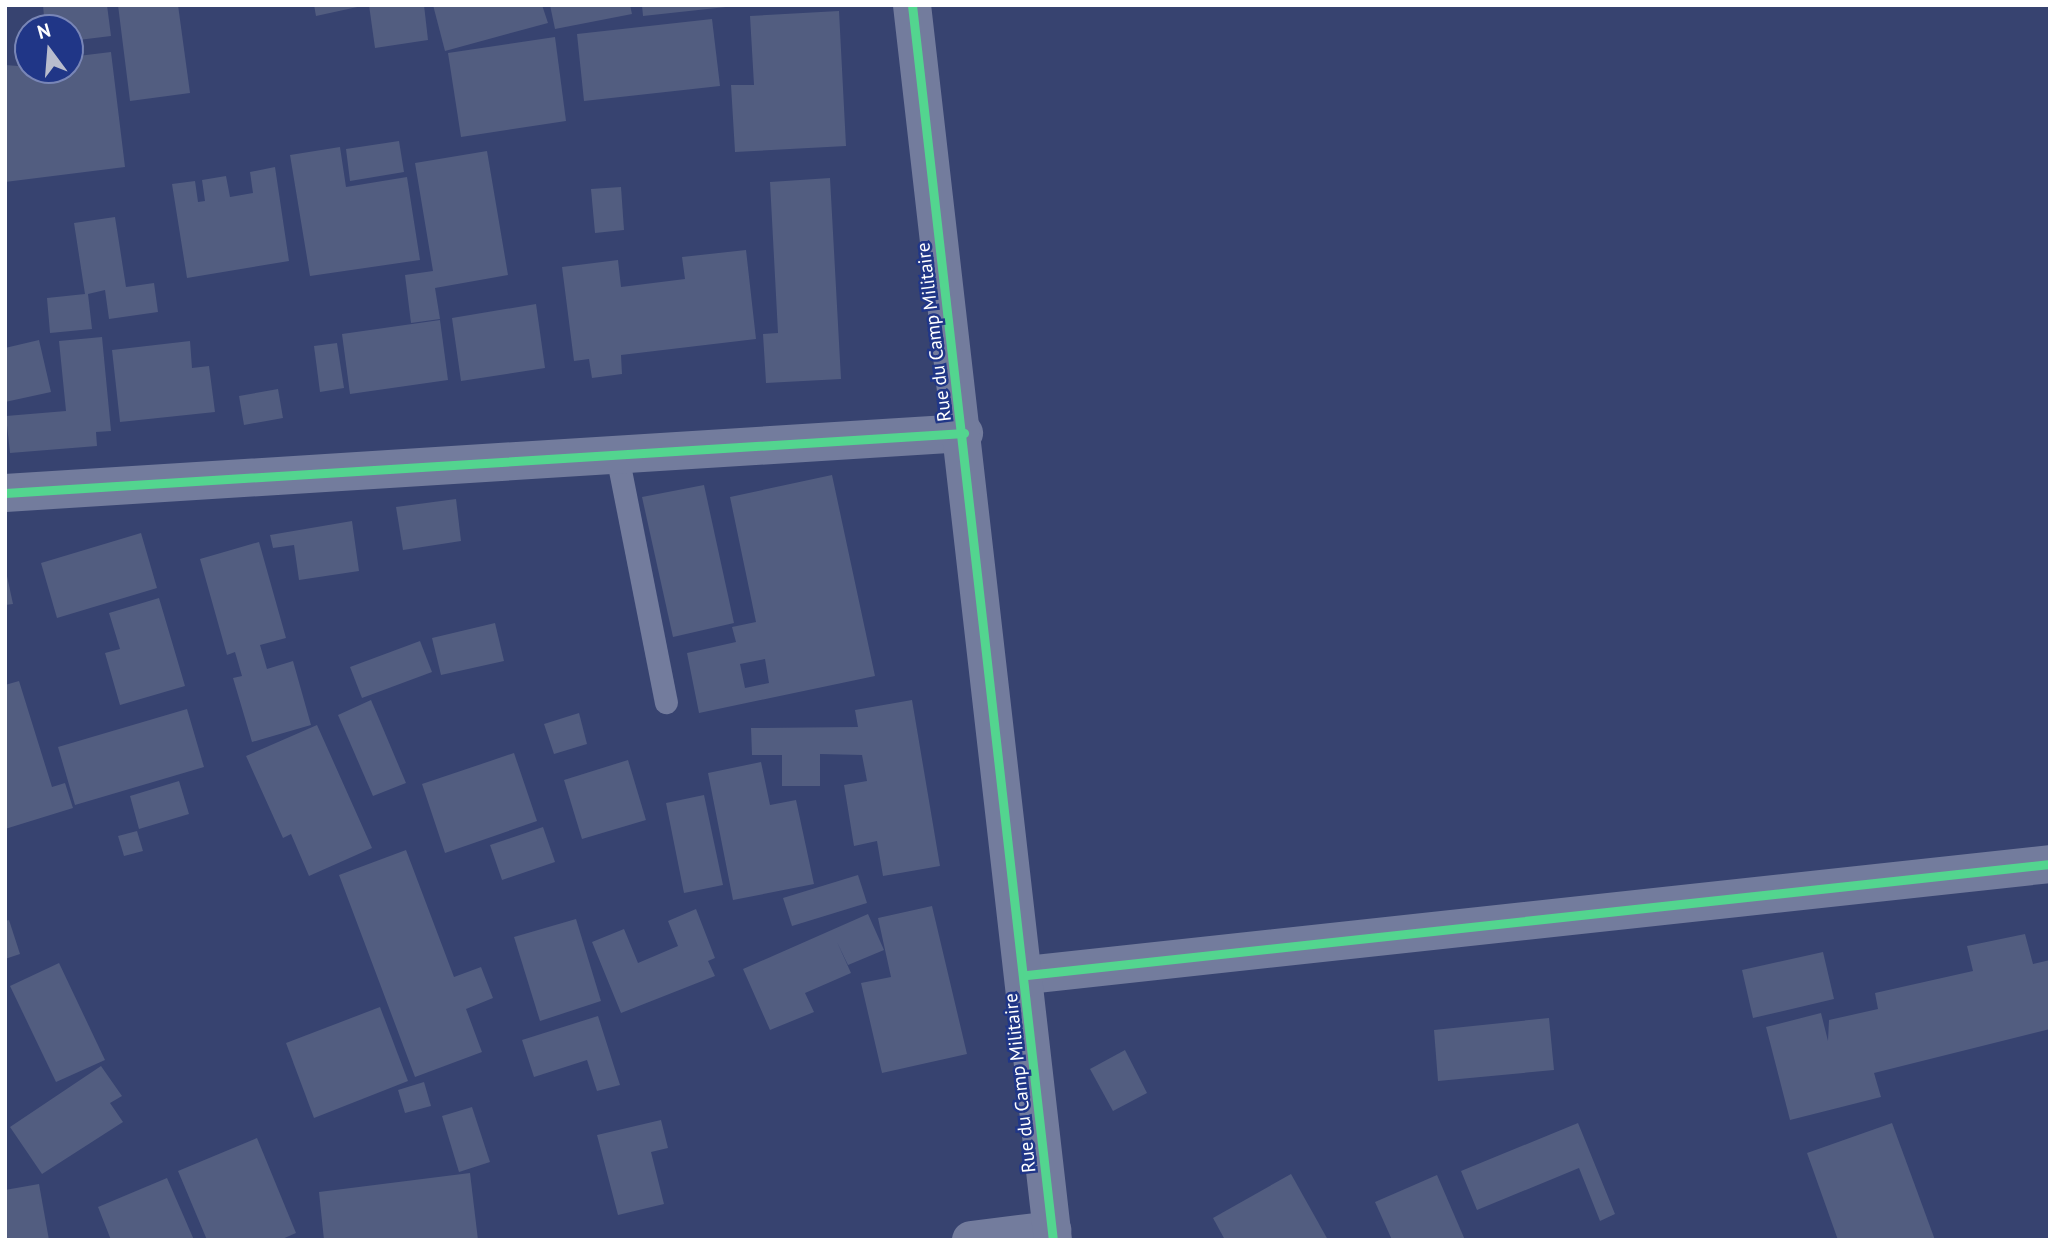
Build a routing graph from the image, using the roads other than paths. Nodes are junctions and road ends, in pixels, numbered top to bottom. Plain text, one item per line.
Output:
1 (912, 5) edge
2 (964, 433) junction
3 (617, 455) junction
4 (5, 493) edge
5 (666, 702) dead end
6 (2050, 864) edge
7 (1027, 975) junction
8 (1052, 1235) edge
9 (971, 1240) edge

1 - 2 street, Rue du Camp Militaire
2 - 3 street
2 - 7 street, Rue du Camp Militaire
3 - 4 street
3 - 5 lane
6 - 7 street
7 - 8 street, Rue du Camp Militaire
8 - 9 street

